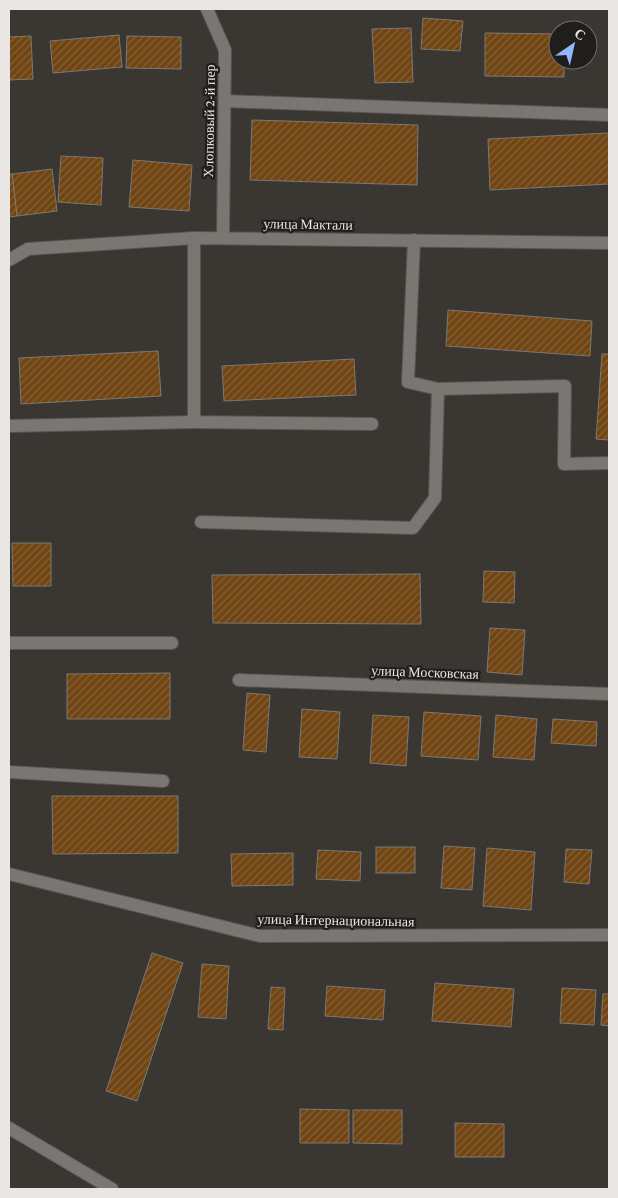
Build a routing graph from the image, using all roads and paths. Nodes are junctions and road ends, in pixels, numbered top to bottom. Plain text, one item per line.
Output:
1 (207, 9) edge
2 (225, 101) junction
3 (609, 115) edge
4 (194, 238) junction
5 (223, 238) junction
6 (414, 240) junction
7 (609, 243) edge
8 (9, 260) edge
9 (438, 389) junction
10 (194, 422) junction
11 (372, 424) dead end
12 (9, 426) edge
13 (609, 463) edge
14 (201, 522) dead end
15 (9, 643) edge
16 (172, 643) dead end
17 (239, 680) dead end
18 (609, 694) edge
19 (9, 772) edge
20 (163, 781) dead end
21 (9, 874) edge
22 (609, 935) edge
23 (9, 1128) edge
24 (112, 1189) edge

1 - 2 street, Хлопковый 2-й пер
2 - 3 street
2 - 5 street, Хлопковый 2-й пер
4 - 5 street, улица Мактали
4 - 8 street, улица Мактали
4 - 10 street
5 - 6 street, улица Мактали
6 - 7 street, улица Мактали
6 - 9 street
9 - 13 street
9 - 14 street
10 - 11 street
10 - 12 street
15 - 16 street
17 - 18 street, улица Московская
19 - 20 street
21 - 22 street, улица Интернациональная
23 - 24 street

